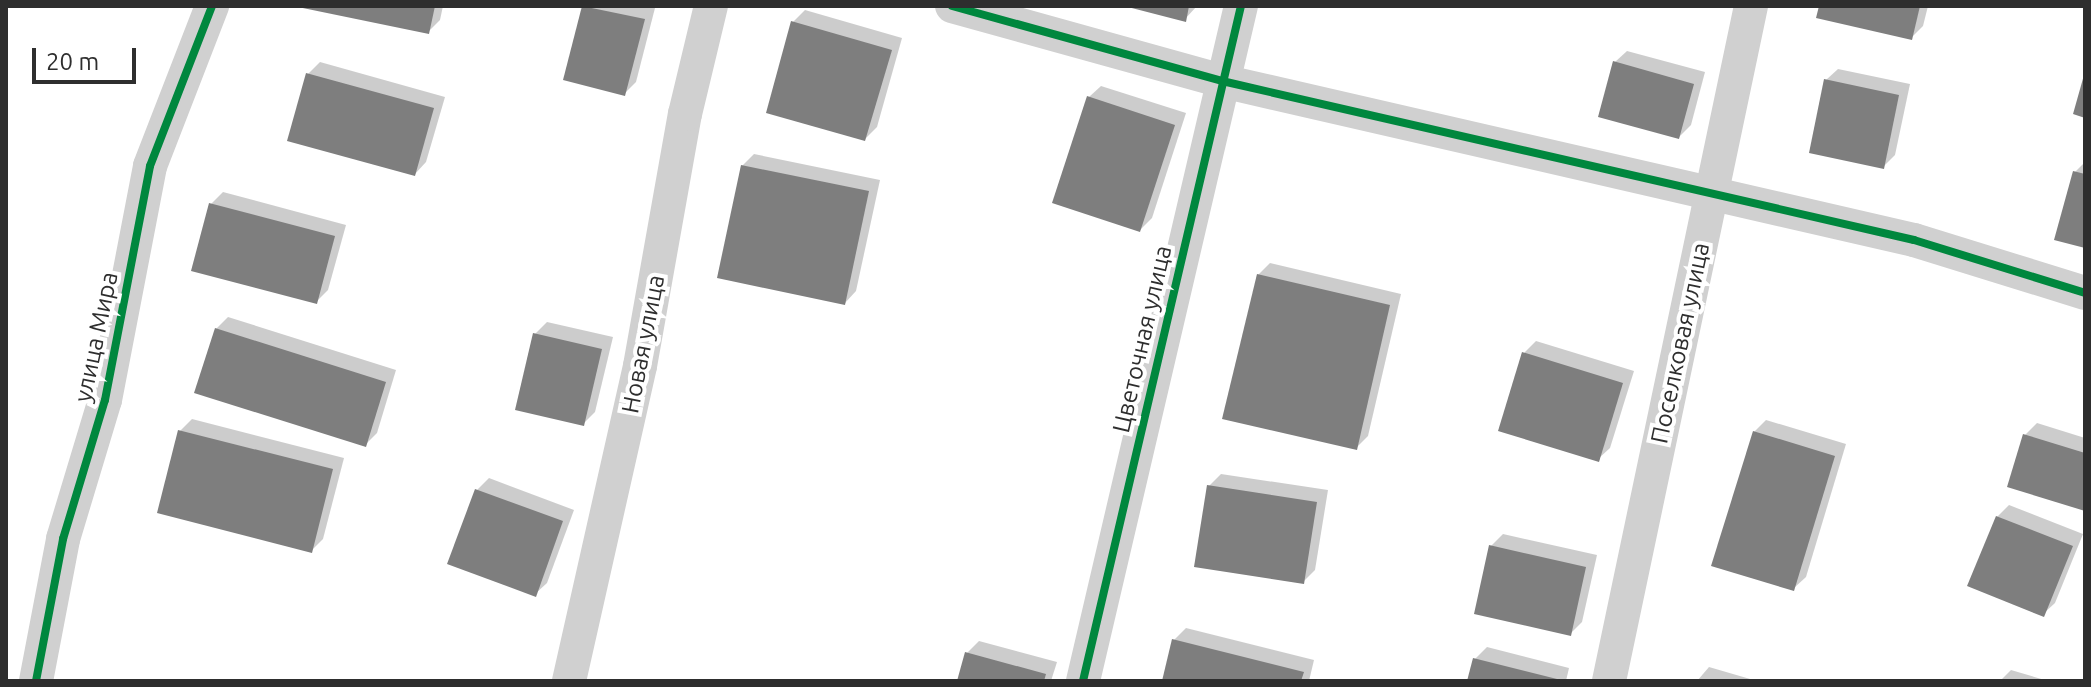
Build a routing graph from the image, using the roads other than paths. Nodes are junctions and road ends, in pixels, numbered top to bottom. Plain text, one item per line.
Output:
1 (212, 6) edge
2 (711, 6) edge
3 (952, 6) edge
4 (1241, 6) edge
5 (1751, 6) edge
6 (1222, 81) junction
7 (1711, 193) junction
8 (2085, 293) edge
9 (36, 681) edge
10 (569, 681) edge
11 (1083, 681) edge
12 (1609, 681) edge

1 - 9 street, улица Мира
2 - 10 street, Новая улица
3 - 6 street
4 - 6 street, Цветочная улица
5 - 7 street, Поселковая улица
6 - 7 street
6 - 11 street, Цветочная улица
7 - 8 street
7 - 12 street, Поселковая улица

